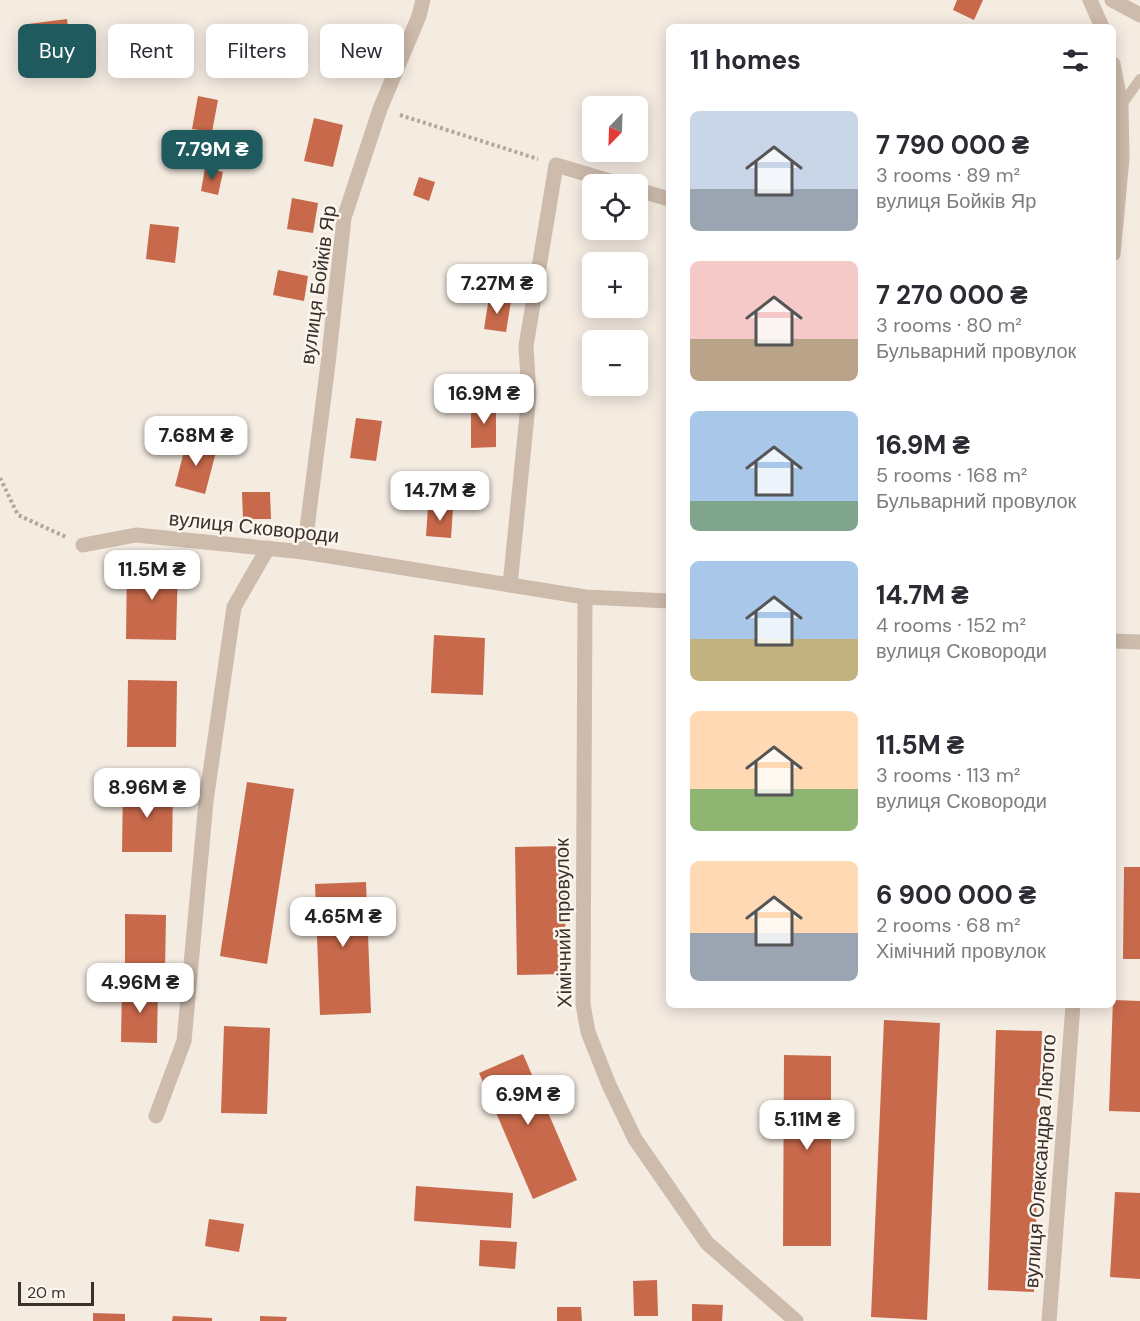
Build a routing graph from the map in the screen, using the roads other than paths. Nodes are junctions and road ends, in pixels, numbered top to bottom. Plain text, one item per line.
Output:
1 (423, 0) edge
2 (1090, 0) edge
3 (1112, 0) edge
4 (1140, 15) edge
5 (1101, 24) edge
6 (1140, 79) edge
7 (1116, 80) edge
8 (1121, 106) junction
9 (586, 174) edge
10 (648, 193) edge
11 (666, 198) edge
12 (1116, 222) edge
13 (83, 545) road end
14 (268, 548) junction
15 (304, 552) junction
16 (510, 585) junction
17 (585, 597) junction
18 (666, 601) edge
19 (1116, 641) edge
20 (1140, 642) edge
21 (1073, 1008) edge
22 (156, 1116) dead end
23 (796, 1321) edge
24 (1049, 1321) edge

1 - 15 street, вулиця Бойків Яр
2 - 5 street
3 - 4 street
6 - 8 lane
7 - 8 street
8 - 12 street
9 - 16 street
10 - 11 street
13 - 14 street, вулиця Сковороди
14 - 15 street, вулиця Сковороди
14 - 22 street
15 - 16 street, вулиця Сковороди
16 - 17 street, вулиця Сковороди
17 - 18 street, вулиця Сковороди
17 - 23 street, Хімічний провулок
19 - 20 street
21 - 24 street, вулиця Олександра Лютого

